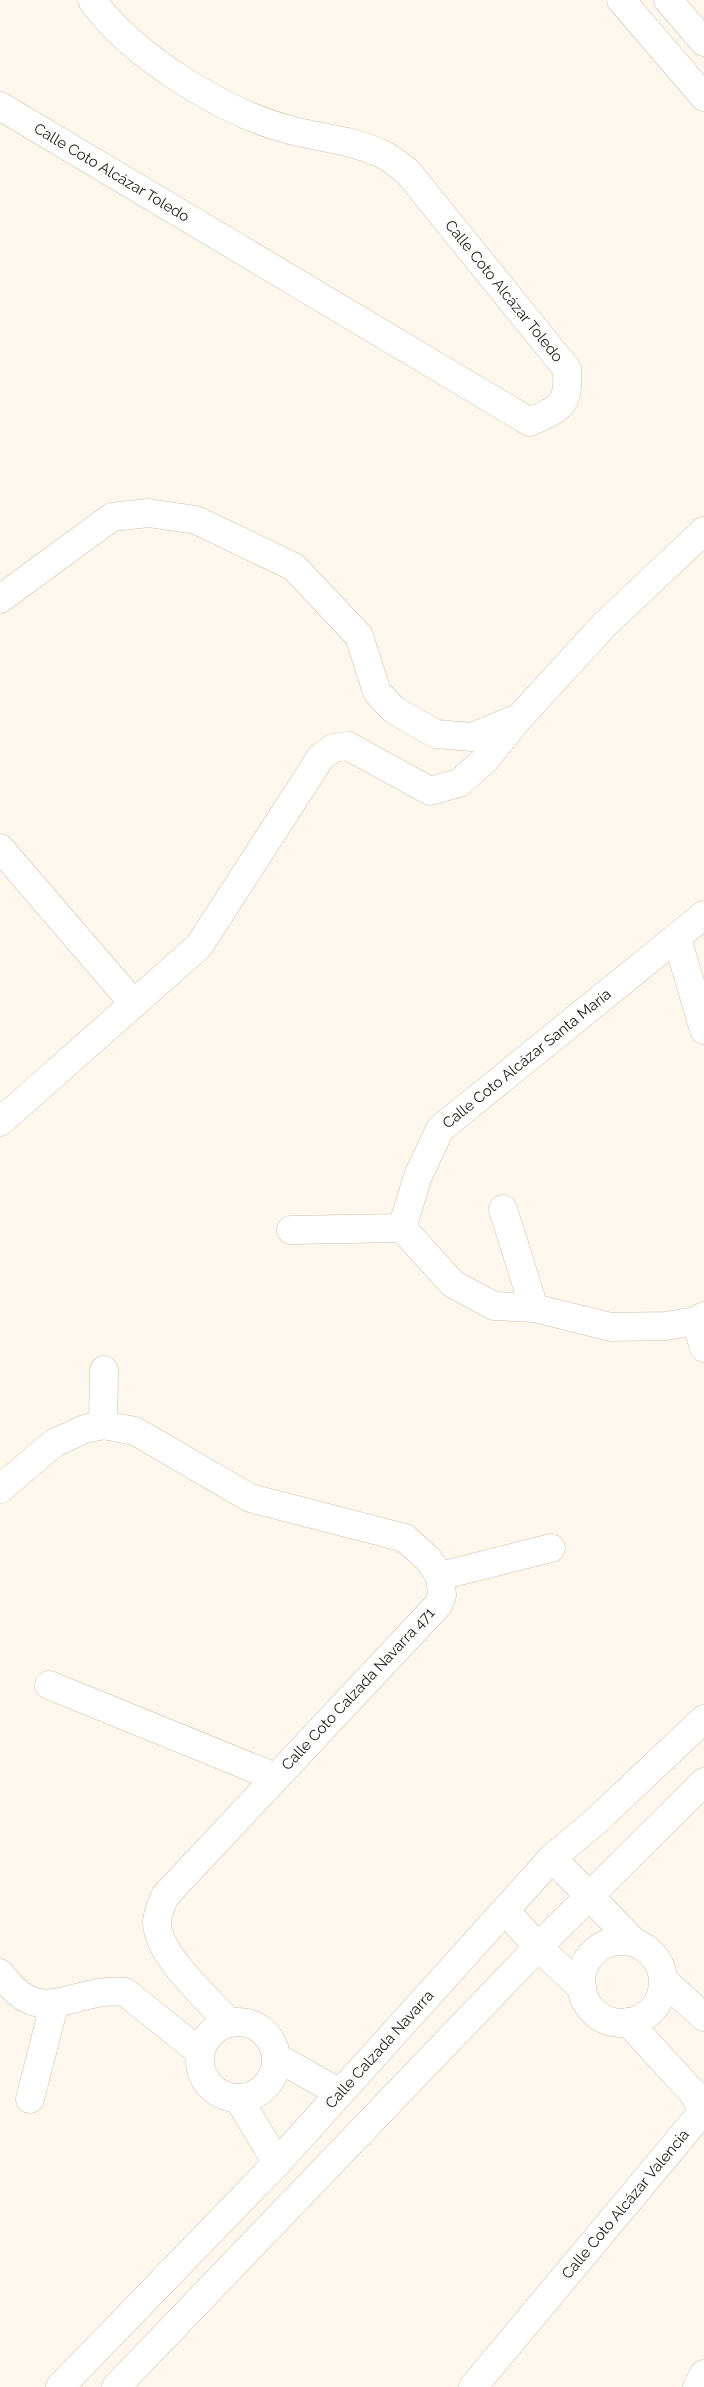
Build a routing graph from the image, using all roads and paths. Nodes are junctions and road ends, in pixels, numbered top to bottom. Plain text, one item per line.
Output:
1 (92, 0) edge
2 (621, 0) edge
3 (668, 0) edge
4 (704, 42) edge
5 (704, 97) edge
6 (0, 106) edge
7 (704, 531) edge
8 (0, 599) edge
9 (518, 719) junction
10 (0, 848) edge
11 (704, 915) edge
12 (677, 938) junction
13 (134, 1004) junction
14 (704, 1030) edge
15 (0, 1122) edge
16 (503, 1209) dead end
17 (402, 1228) junction
18 (291, 1230) dead end
19 (534, 1308) junction
20 (700, 1318) edge
21 (704, 1348) edge
22 (104, 1370) dead end
23 (103, 1425) junction
24 (0, 1489) edge
25 (551, 1548) dead end
26 (440, 1576) junction
27 (50, 1684) dead end
28 (704, 1719) edge
29 (275, 1777) junction
30 (704, 1782) edge
31 (552, 1858) junction
32 (588, 1897) junction
33 (505, 1910) junction
34 (635, 1943) junction
35 (538, 1947) junction
36 (0, 1973) edge
37 (664, 1981) junction
38 (582, 1988) junction
39 (54, 2005) junction
40 (704, 2017) edge
41 (628, 2022) junction
42 (230, 2023) junction
43 (200, 2052) junction
44 (276, 2057) junction
45 (340, 2093) junction
46 (238, 2098) junction
47 (30, 2099) dead end
48 (277, 2163) junction
49 (704, 2374) edge
50 (60, 2387) edge
51 (116, 2387) edge
52 (473, 2387) edge
53 (698, 2387) edge

1 - 6 street, Calle Coto Alcázar Toledo
2 - 5 street
3 - 4 street
7 - 9 street
8 - 9 street
9 - 13 street
10 - 13 street
11 - 12 street, Calle Coto Alcázar Santa María
12 - 14 street
12 - 17 street, Calle Coto Alcázar Santa María
13 - 15 street
16 - 19 street
17 - 18 street
17 - 19 street
19 - 20 street
20 - 21 street
22 - 23 street
23 - 24 street
23 - 26 street
25 - 26 street
26 - 29 street, Calle Coto Calzada Navarra 471
27 - 29 street
28 - 31 street, Calle Calzada Navarra
29 - 42 street, Calle Coto Calzada Navarra 471
30 - 32 street
31 - 32 street
31 - 33 street, Calle Calzada Navarra
32 - 34 street
32 - 35 street
33 - 35 street
33 - 45 street, Calle Calzada Navarra
34 - 37 street
34 - 38 street
35 - 38 street
35 - 51 street
36 - 39 street
37 - 40 street
37 - 41 street
38 - 41 street
39 - 43 street
39 - 47 street
41 - 52 street, Calle Coto Alcázar Valencia
42 - 43 street
42 - 44 street
43 - 46 street
44 - 45 street
44 - 46 street
45 - 48 street, Calle Calzada Navarra
46 - 48 street
48 - 50 street, Calle Calzada Navarra
49 - 53 street

